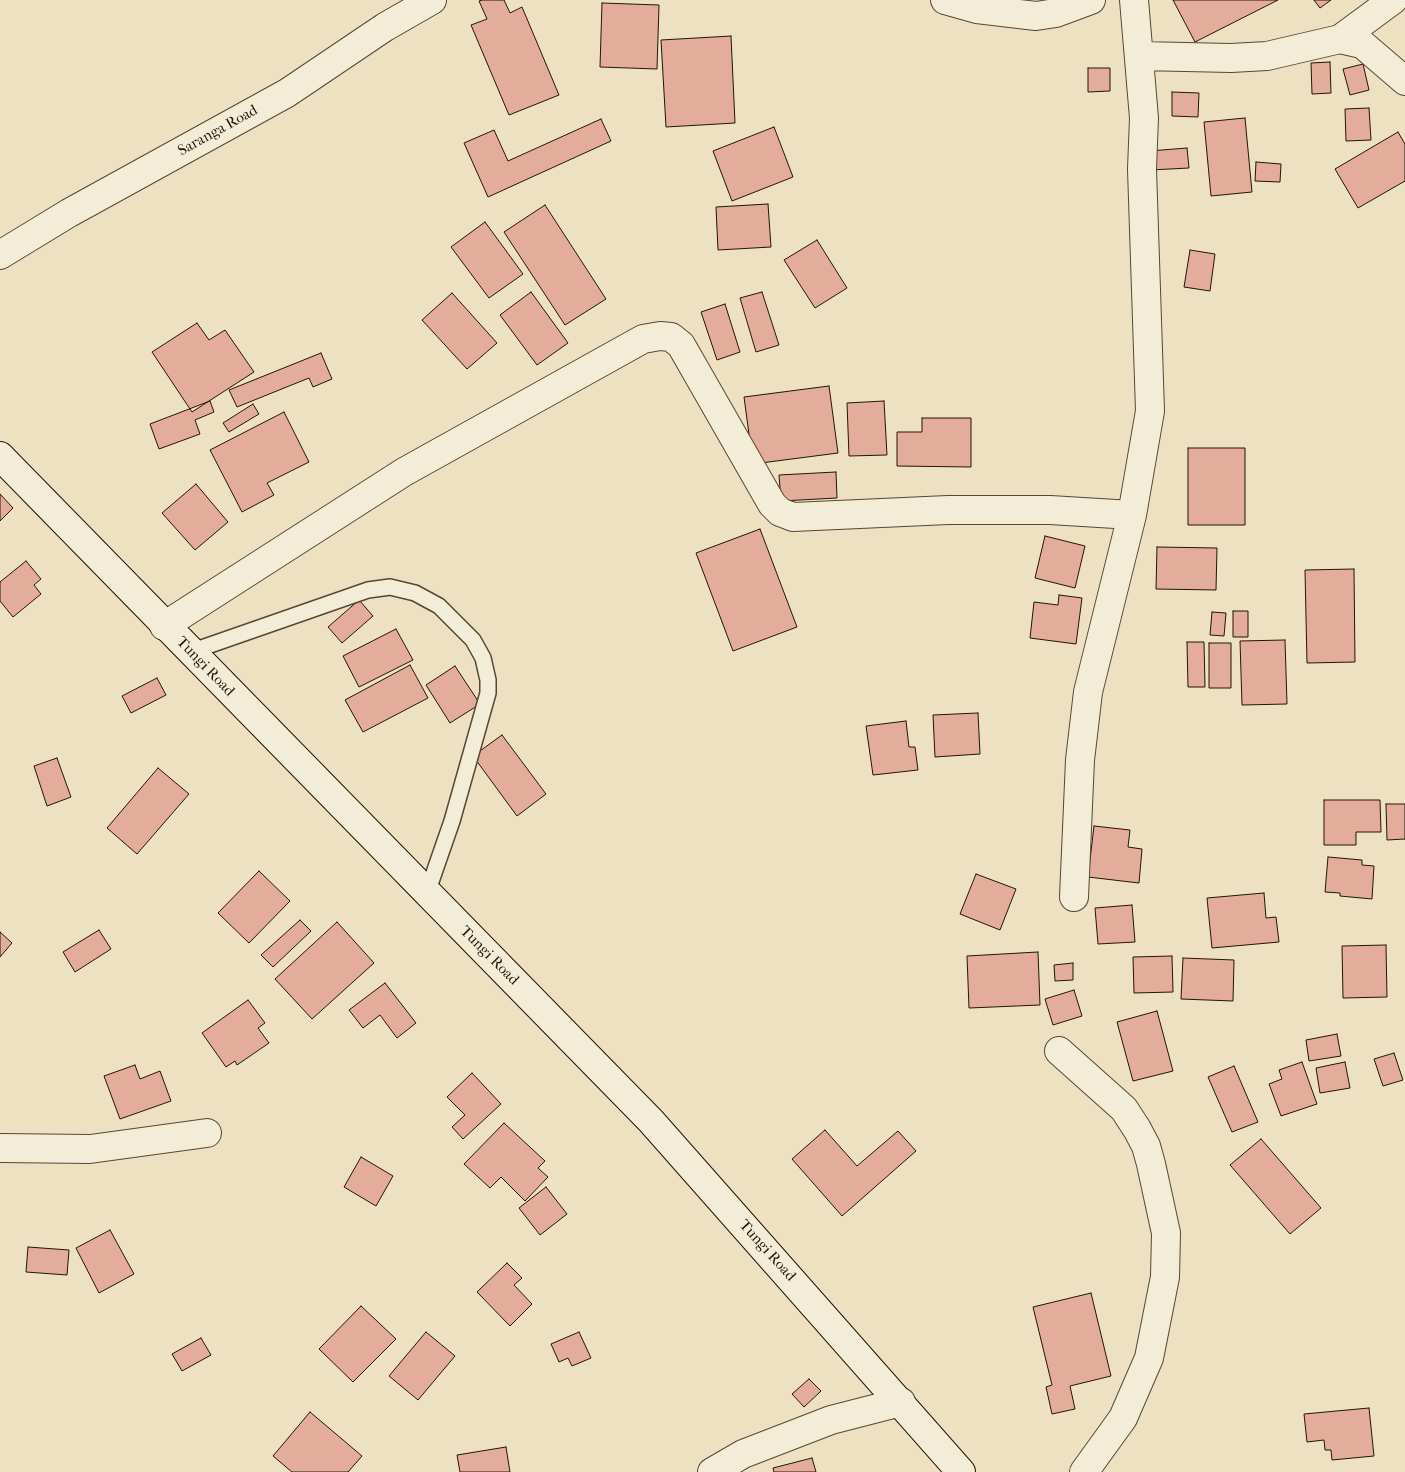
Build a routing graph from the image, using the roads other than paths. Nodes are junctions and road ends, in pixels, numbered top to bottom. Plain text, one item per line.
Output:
1 (432, 0) edge
2 (945, 0) edge
3 (1092, 0) edge
4 (1134, 0) edge
5 (1393, 0) edge
6 (1340, 39) junction
7 (1140, 56) junction
8 (1405, 82) edge
9 (0, 255) edge
10 (0, 456) edge
11 (1132, 515) junction
12 (164, 626) junction
13 (190, 652) junction
14 (427, 893) junction
15 (1074, 897) dead end
16 (1059, 1051) dead end
17 (207, 1133) dead end
18 (0, 1148) edge
19 (901, 1402) junction
20 (712, 1472) edge
21 (961, 1472) edge
22 (1084, 1472) edge

1 - 9 street, Saranga Road
2 - 3 street
4 - 7 street
5 - 6 street
6 - 7 street
6 - 8 street
7 - 11 street
10 - 12 street, Tungi Road
11 - 12 street
11 - 15 street
12 - 13 street, Tungi Road
13 - 14 street, Tungi Road
13 - 14 lane
14 - 19 street, Tungi Road
16 - 22 street
17 - 18 street
19 - 20 street
19 - 21 street, Tungi Road

